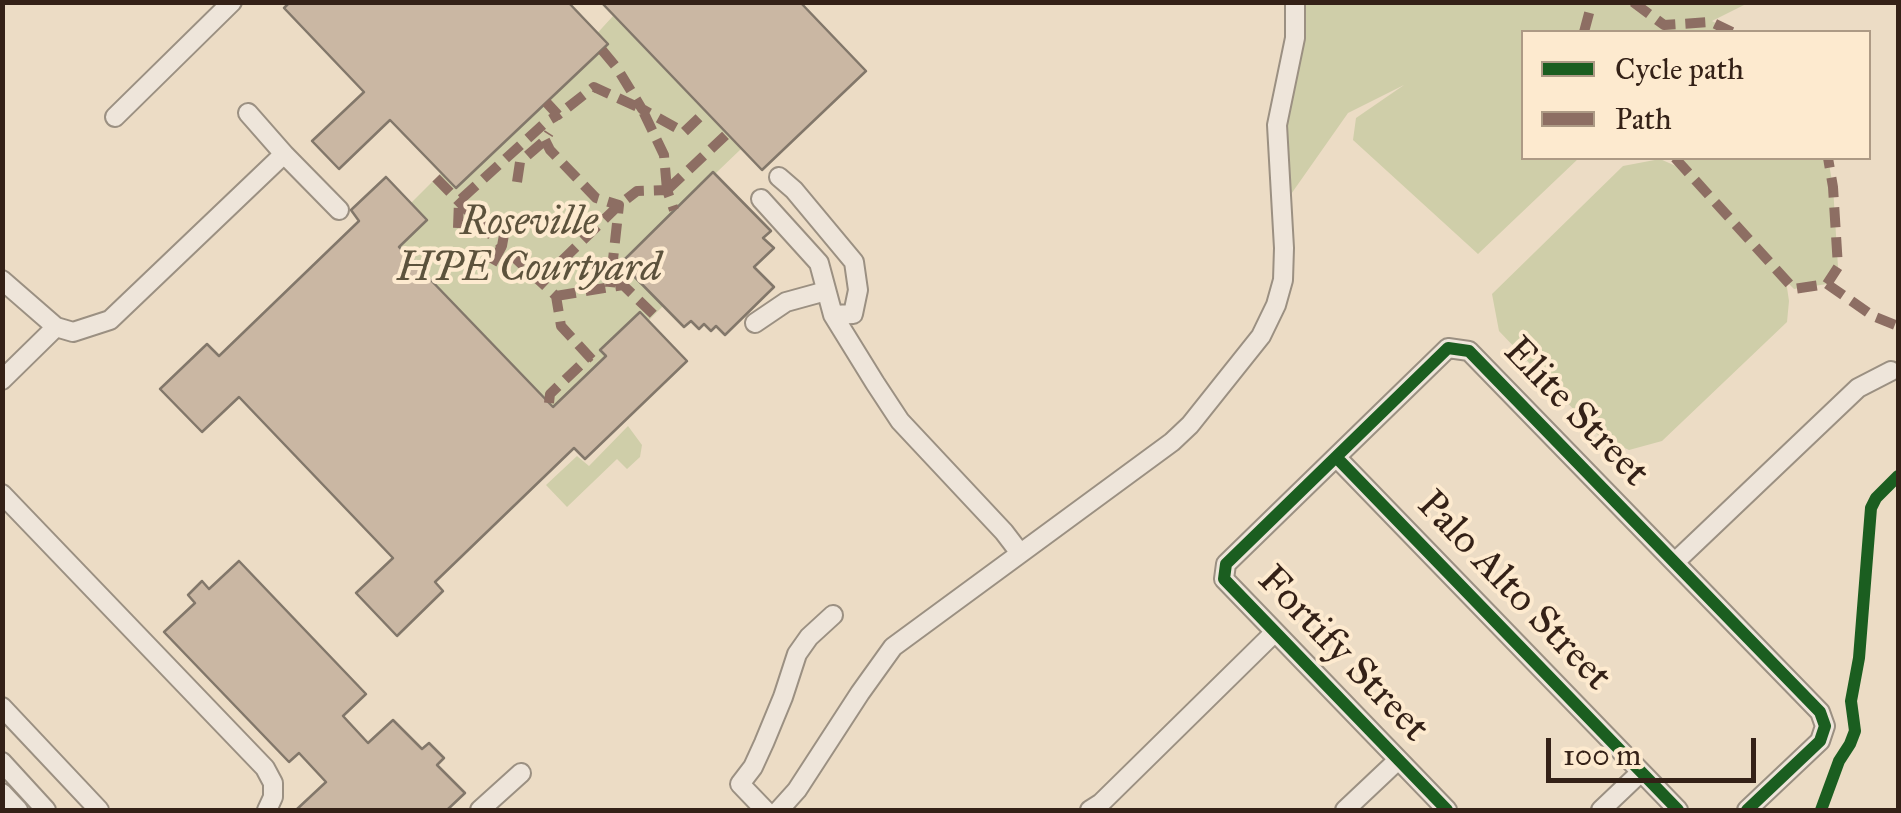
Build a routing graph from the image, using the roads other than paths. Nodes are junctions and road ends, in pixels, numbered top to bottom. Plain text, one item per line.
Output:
1 (232, 2) edge
2 (1295, 2) edge
3 (248, 112) dead end
4 (115, 117) dead end
5 (284, 154) junction
6 (779, 177) dead end
7 (760, 199) dead end
8 (339, 210) dead end
9 (2, 280) edge
10 (826, 291) junction
11 (832, 315) junction
12 (755, 323) dead end
13 (56, 327) junction
14 (1891, 371) dead end
15 (2, 380) edge
16 (1337, 458) junction
17 (2, 494) edge
18 (1020, 554) junction
19 (1675, 562) junction
20 (833, 615) dead end
21 (1275, 632) junction
22 (2, 707) edge
23 (1398, 760) junction
24 (3, 763) edge
25 (520, 772) dead end
26 (1641, 772) junction
27 (2, 794) edge
28 (18, 810) edge
29 (46, 810) edge
30 (99, 810) edge
31 (266, 810) edge
32 (480, 810) edge
33 (765, 810) edge
34 (778, 810) edge
35 (1090, 810) edge
36 (1345, 810) edge
37 (1447, 810) edge
38 (1601, 810) edge
39 (1678, 810) edge
40 (1747, 810) edge

1 - 4 street
2 - 18 street
3 - 5 street
5 - 8 street
5 - 13 street
6 - 11 street
7 - 10 street
9 - 13 street
10 - 11 street
10 - 12 street
11 - 18 street
13 - 15 street
14 - 19 street
16 - 19 street, Elite Street
16 - 21 street, Fortify Street
16 - 26 street, Palo Alto Street
17 - 31 street
18 - 34 street
19 - 40 street
20 - 33 street
21 - 23 street, Fortify Street
21 - 35 street
22 - 30 street
23 - 36 street
23 - 37 street, Fortify Street
24 - 29 street
25 - 32 street
26 - 38 street
26 - 39 street, Palo Alto Street
27 - 28 street

